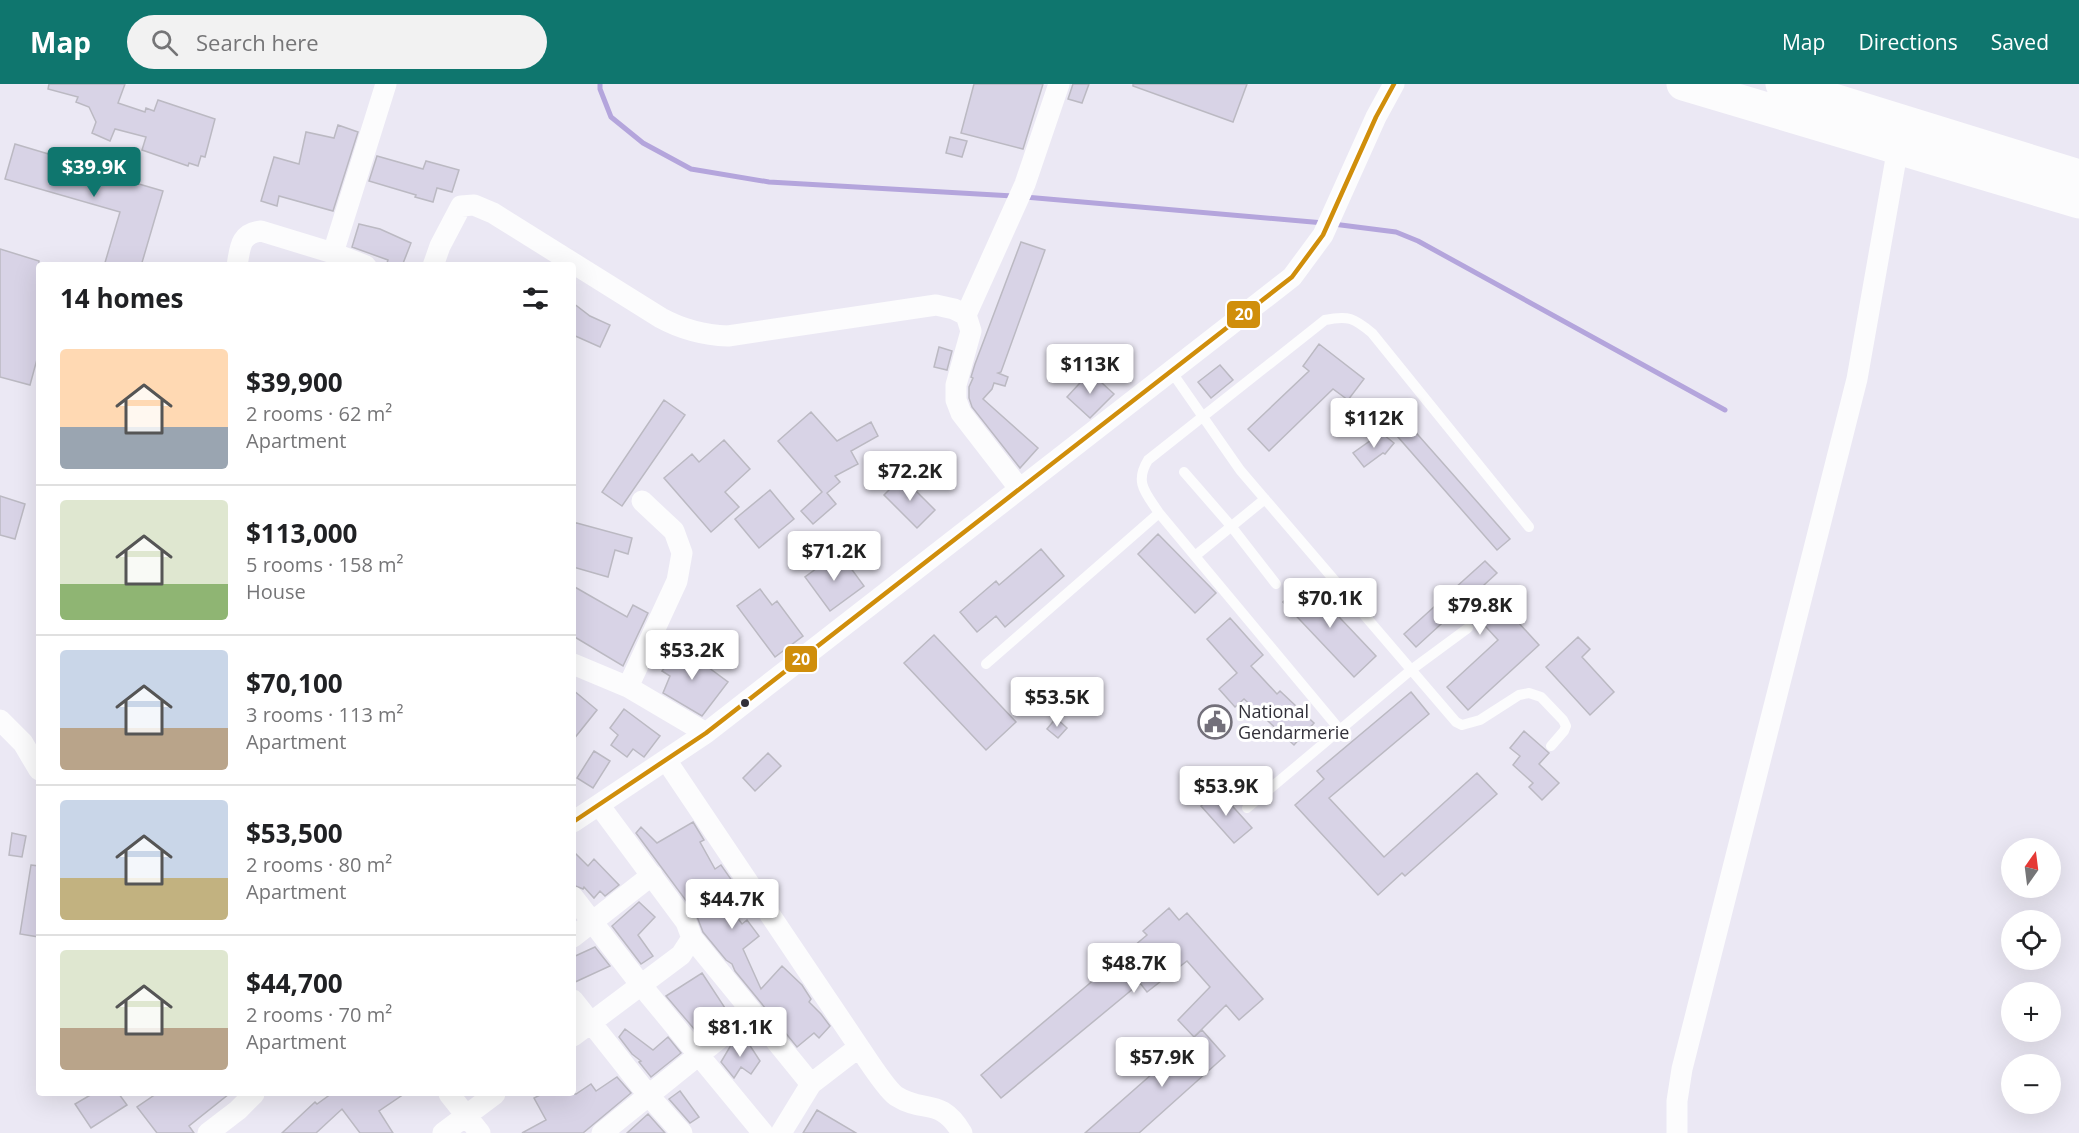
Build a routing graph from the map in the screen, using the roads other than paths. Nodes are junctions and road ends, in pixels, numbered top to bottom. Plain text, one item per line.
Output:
1 (386, 84) edge
2 (1059, 84) edge
3 (1378, 84) edge
4 (1394, 84) edge
5 (1683, 84) edge
6 (1782, 84) edge
7 (1376, 117) junction
8 (1898, 147) junction
9 (2079, 176) edge
10 (2079, 202) edge
11 (333, 253) junction
12 (238, 262) edge
13 (356, 262) edge
14 (434, 262) edge
15 (571, 262) edge
16 (576, 265) edge
17 (966, 315) junction
18 (1170, 371) junction
19 (1202, 416) junction
20 (1184, 472) dead end
21 (1019, 488) junction
22 (1265, 499) junction
23 (642, 501) dead end
24 (1159, 513) junction
25 (1231, 526) junction
26 (1529, 527) dead end
27 (1195, 556) junction
28 (1276, 584) dead end
29 (1468, 628) dead end
30 (986, 664) dead end
31 (576, 665) edge
32 (1411, 670) junction
33 (628, 687) junction
34 (0, 720) edge
35 (1340, 730) junction
36 (706, 733) junction
37 (1551, 746) dead end
38 (666, 760) junction
39 (36, 765) edge
40 (599, 805) junction
41 (1247, 808) dead end
42 (576, 820) edge
43 (652, 875) junction
44 (576, 901) edge
45 (593, 922) junction
46 (576, 935) edge
47 (692, 938) junction
48 (641, 985) junction
49 (576, 1004) edge
50 (752, 1012) junction
51 (590, 1023) junction
52 (576, 1034) edge
53 (859, 1047) junction
54 (699, 1056) junction
55 (811, 1084) junction
56 (252, 1096) edge
57 (451, 1096) edge
58 (492, 1096) edge
59 (648, 1096) junction
60 (466, 1116) junction
61 (208, 1133) edge
62 (443, 1133) edge
63 (480, 1133) edge
64 (602, 1133) edge
65 (682, 1133) edge
66 (763, 1133) edge
67 (781, 1133) edge
68 (962, 1133) edge
69 (1677, 1133) edge

1 - 11 street
2 - 17 street
3 - 7 street
4 - 7 street
5 - 8 highway
6 - 9 highway
7 - 18 street
8 - 10 highway
8 - 69 street
11 - 12 street
11 - 13 street
14 - 15 street
16 - 17 street
17 - 21 street
18 - 19 lane
18 - 21 street
19 - 22 lane
19 - 24 lane
19 - 26 lane
20 - 25 lane
21 - 36 street
22 - 25 lane
22 - 32 lane
23 - 33 street
24 - 27 lane
24 - 30 lane
25 - 27 lane
25 - 28 lane
27 - 35 lane
29 - 32 lane
31 - 33 street
32 - 35 lane
32 - 37 lane
33 - 36 street
34 - 39 street
35 - 41 lane
36 - 38 street
38 - 40 street
38 - 53 street
40 - 42 street
40 - 43 street
43 - 45 street
43 - 47 street
44 - 45 street
45 - 46 street
45 - 48 street
47 - 48 street
47 - 50 street
48 - 51 street
48 - 54 street
49 - 51 street
50 - 54 street
50 - 55 street
51 - 52 street
51 - 59 street
53 - 55 street
53 - 68 street
54 - 59 street
54 - 66 street
55 - 67 street
56 - 61 street
57 - 60 street
58 - 60 street
59 - 64 street
59 - 65 street
60 - 62 street
60 - 63 street

